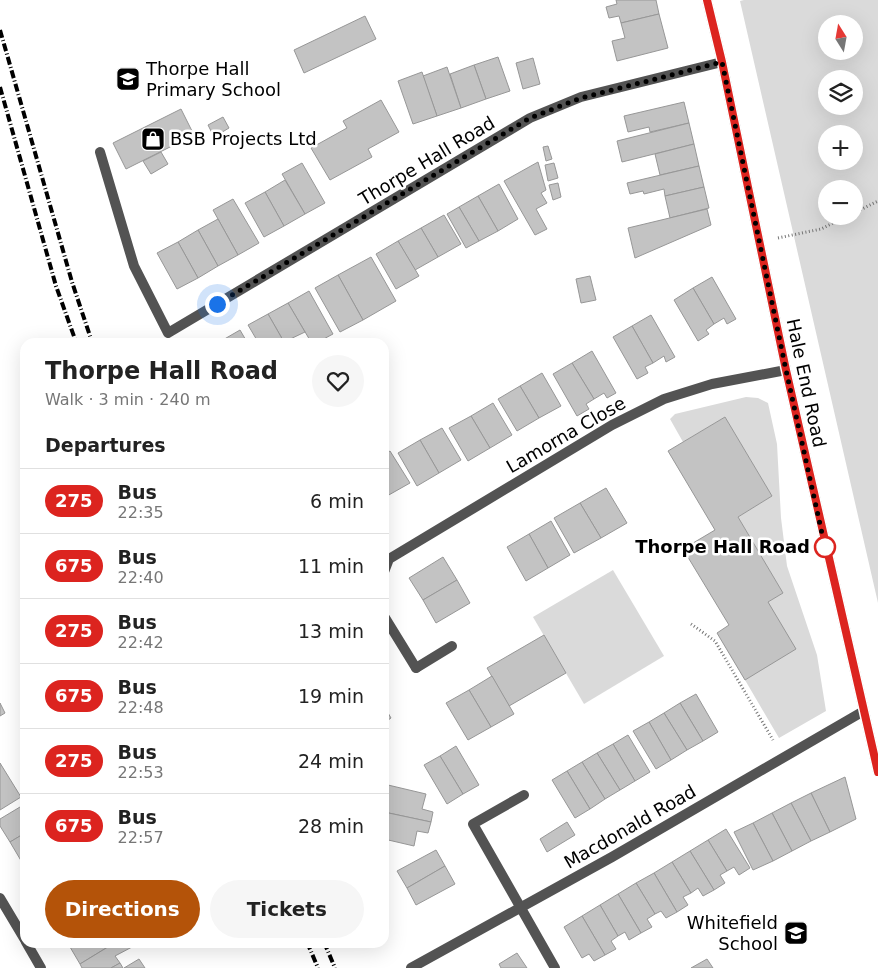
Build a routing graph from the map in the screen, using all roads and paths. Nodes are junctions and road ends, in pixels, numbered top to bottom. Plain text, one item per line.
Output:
1 (707, 0) edge
2 (722, 62) junction
3 (100, 152) dead end
4 (878, 201) edge
5 (863, 208) edge
6 (829, 225) edge
7 (760, 242) junction
8 (786, 370) junction
9 (389, 560) edge
10 (389, 624) edge
11 (691, 624) dead end
12 (452, 646) dead end
13 (862, 712) junction
14 (783, 757) junction
15 (878, 772) edge
16 (524, 795) dead end
17 (0, 898) edge
18 (519, 907) junction
19 (20, 931) edge
20 (30, 948) edge
21 (41, 968) edge
22 (411, 968) edge
23 (555, 968) edge

1 - 2 street, Hale End Road
2 - 3 street, Thorpe Hall Road
2 - 7 street, Hale End Road
4 - 5 path
6 - 7 path
7 - 8 street, Hale End Road
8 - 9 street, Lamorna Close
8 - 13 street, Hale End Road
10 - 12 street
11 - 14 path
13 - 14 street, Macdonald Road
13 - 15 street, Hale End Road
14 - 18 street, Macdonald Road
16 - 18 street
17 - 19 street
18 - 22 street, Macdonald Road
18 - 23 street
20 - 21 street

